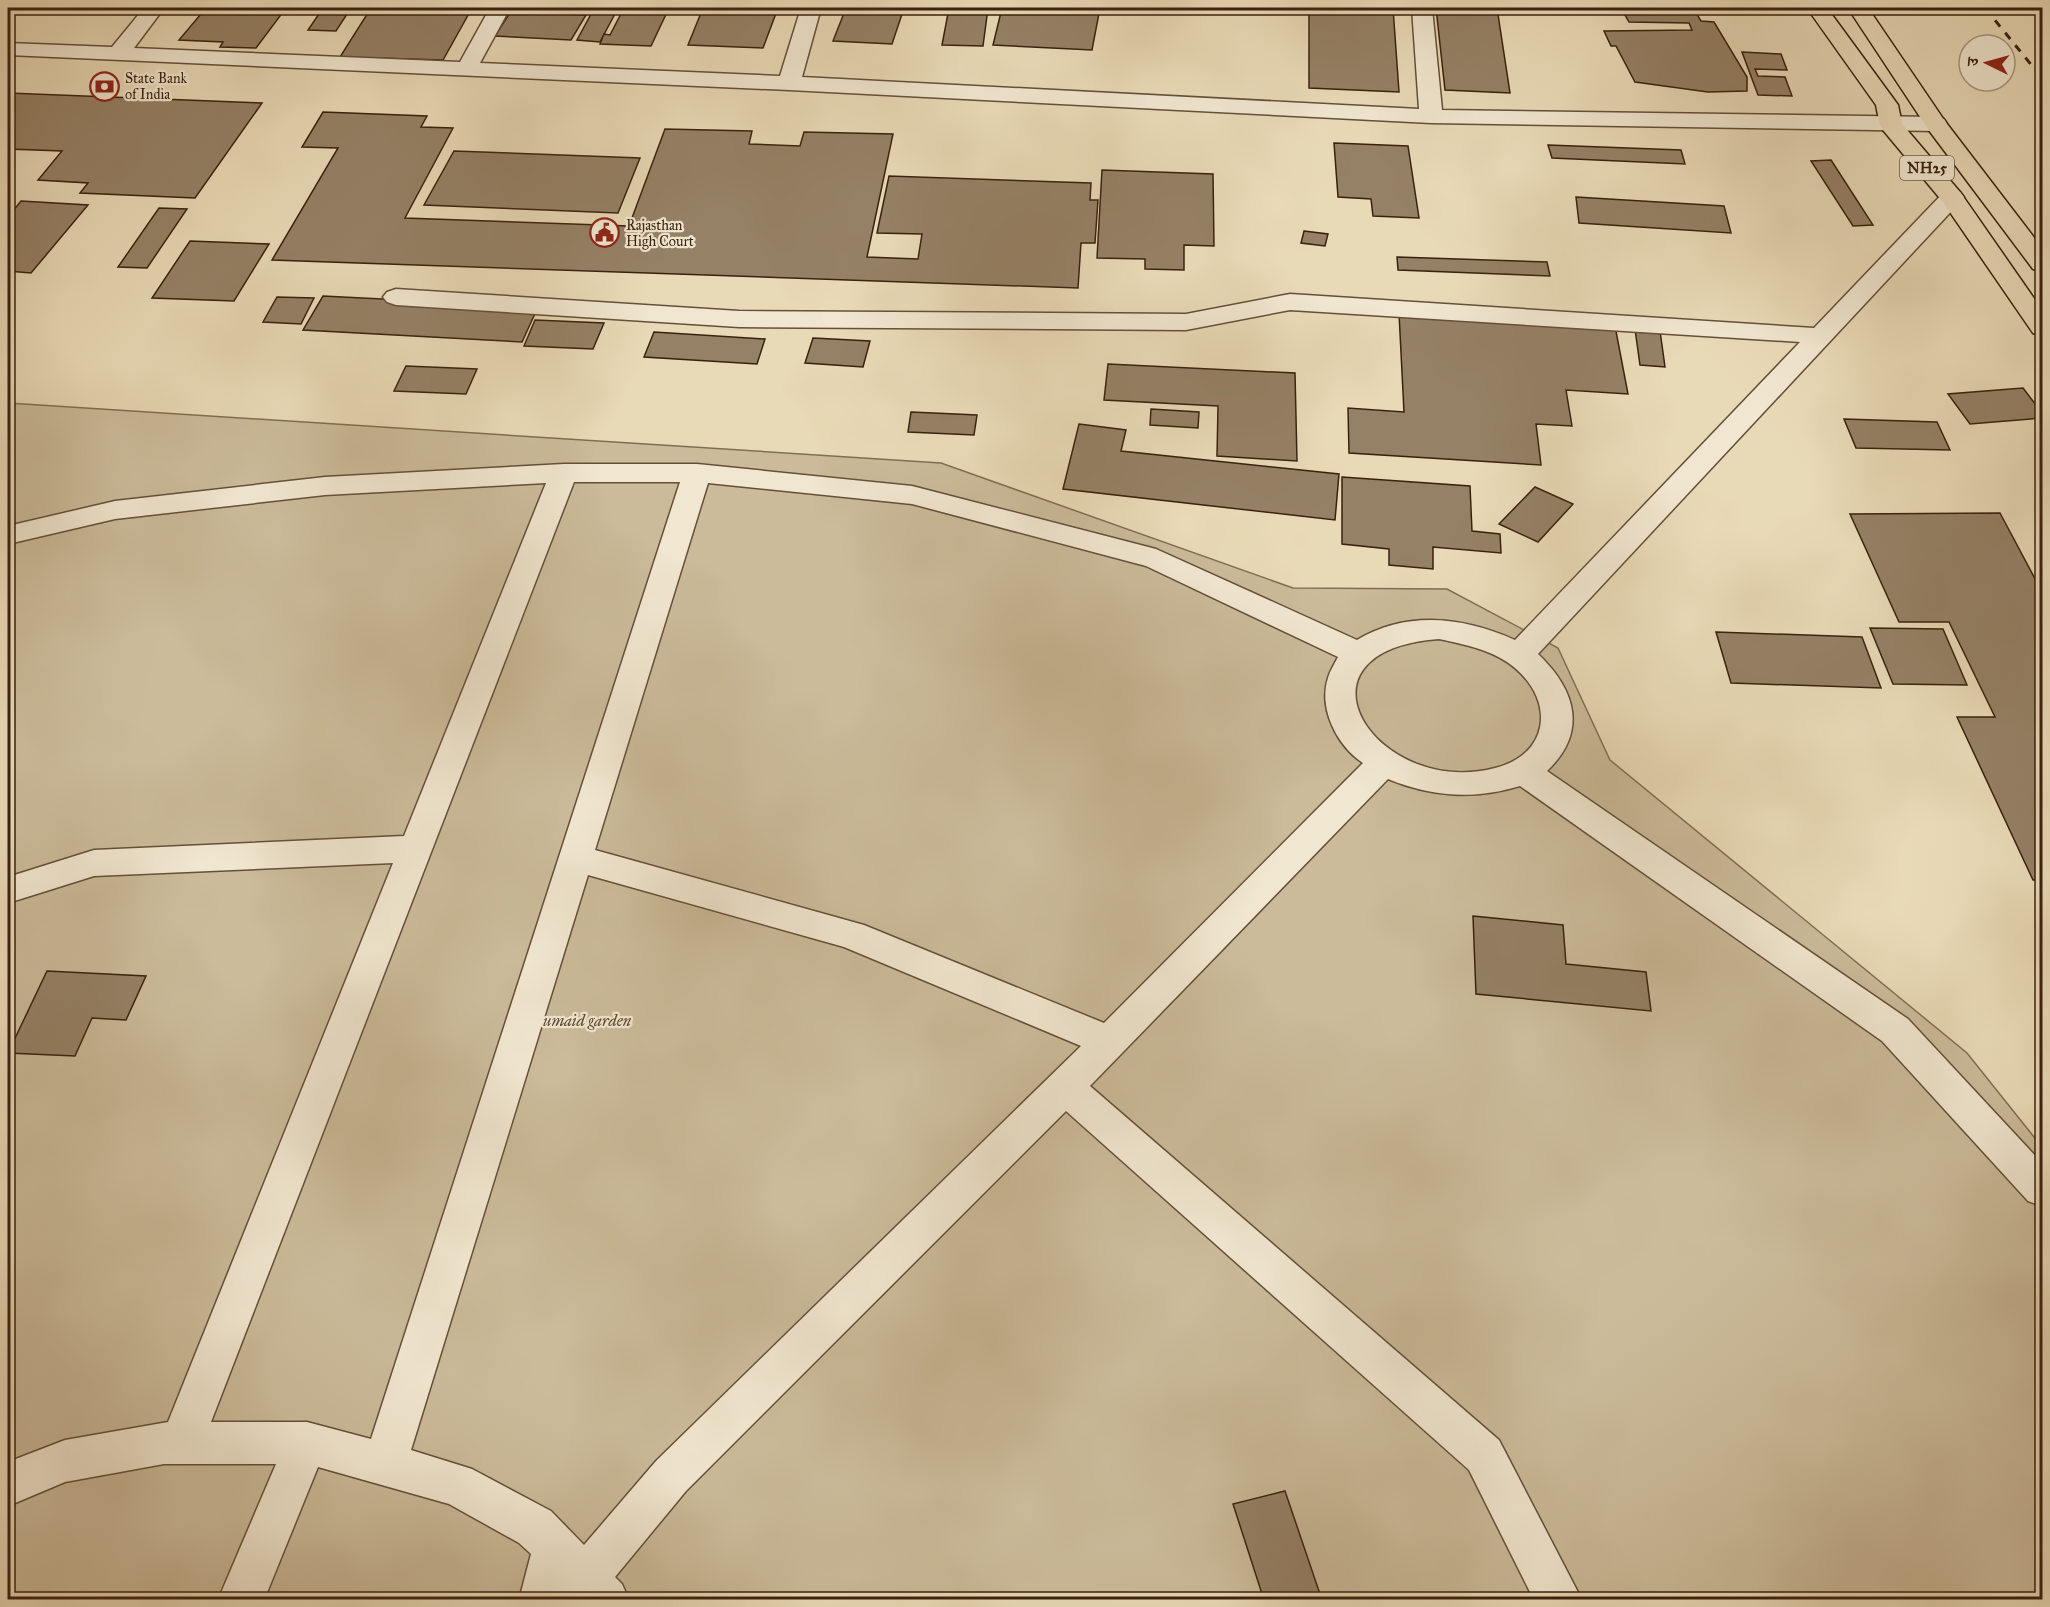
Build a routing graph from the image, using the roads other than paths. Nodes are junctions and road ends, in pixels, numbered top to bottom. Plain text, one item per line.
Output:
1 (154, 8) edge
2 (500, 8) edge
3 (811, 8) edge
4 (1422, 8) edge
5 (1817, 8) edge
6 (1858, 8) edge
7 (8, 49) edge
8 (118, 54) junction
9 (466, 70) junction
10 (789, 83) junction
11 (1431, 116) junction
12 (1936, 124) junction
13 (1891, 125) junction
14 (1952, 197) junction
15 (2043, 264) edge
16 (396, 297) dead end
17 (2043, 328) edge
18 (1821, 336) junction
19 (564, 473) junction
20 (697, 473) junction
21 (8, 535) edge
22 (1359, 654) junction
23 (1519, 655) junction
24 (1384, 762) junction
25 (1524, 772) junction
26 (414, 849) junction
27 (575, 858) junction
28 (8, 890) edge
29 (1108, 1041) junction
30 (1065, 1087) junction
31 (2043, 1189) edge
32 (307, 1443) junction
33 (181, 1444) junction
34 (385, 1464) junction
35 (8, 1484) edge
36 (555, 1546) junction
37 (596, 1589) edge
38 (241, 1599) edge
39 (542, 1599) edge
40 (1559, 1599) edge

1 - 8 street
2 - 9 street
3 - 10 street
4 - 11 street
5 - 13 main road, NH25
6 - 12 main road, NH25
7 - 8 street
8 - 9 street
9 - 10 street
10 - 11 street
11 - 13 street
12 - 13 street
12 - 15 main road, NH25
13 - 14 main road, NH25
14 - 17 main road, NH25
14 - 18 street
16 - 18 street
18 - 23 street
19 - 20 street
19 - 21 street
19 - 26 street
20 - 22 street
20 - 27 street
22 - 23 street
22 - 24 street
23 - 25 street
24 - 25 street
24 - 29 street
25 - 31 street
26 - 28 street
26 - 33 street
27 - 29 street
27 - 34 street
29 - 30 street
30 - 37 street
30 - 40 street
32 - 33 street
32 - 34 street
32 - 38 street
33 - 35 street
34 - 36 street
36 - 37 street
36 - 39 street

